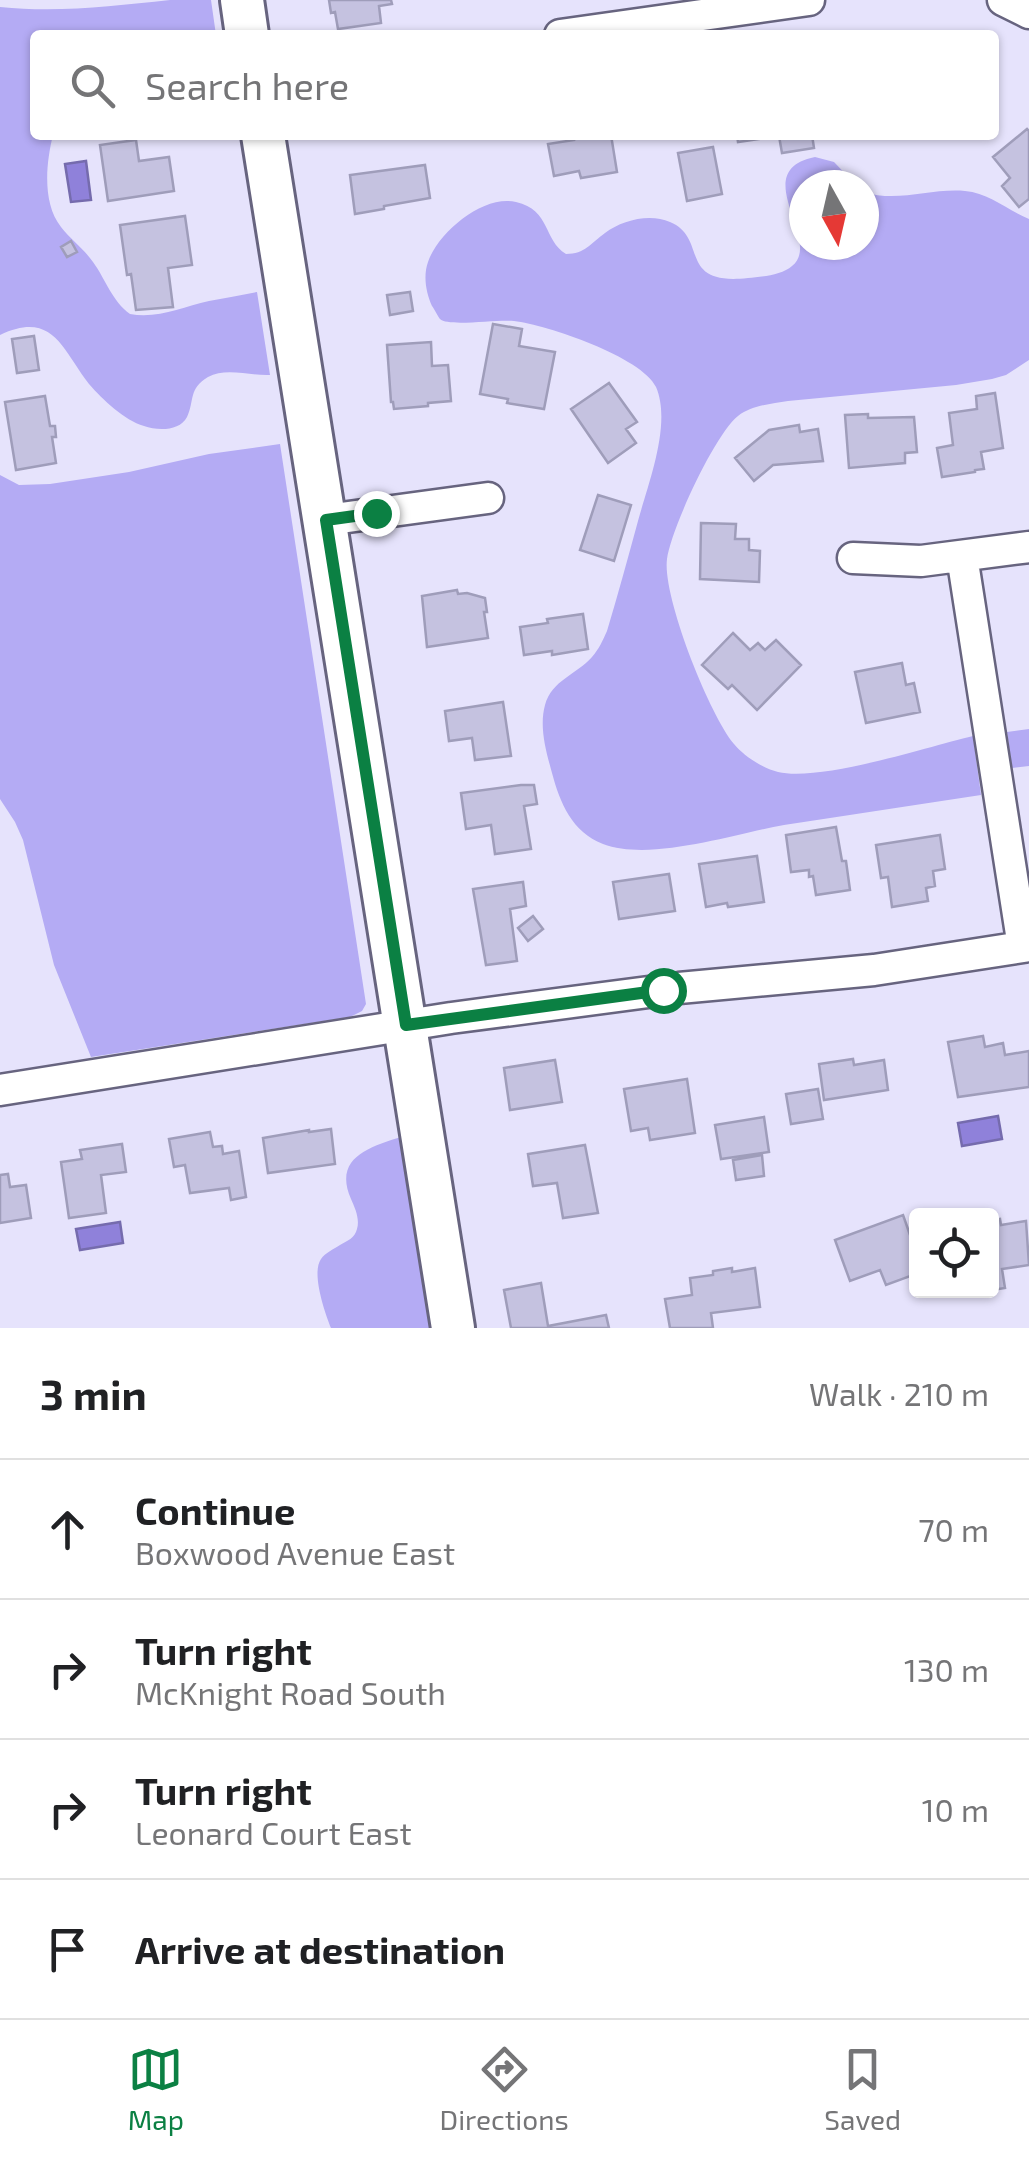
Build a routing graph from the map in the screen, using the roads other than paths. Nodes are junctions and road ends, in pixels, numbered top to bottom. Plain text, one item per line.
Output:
1 (242, 0) edge
2 (809, 0) edge
3 (1003, 0) edge
4 (1029, 12) edge
5 (246, 30) edge
6 (596, 30) edge
7 (264, 140) edge
8 (488, 498) dead end
9 (326, 520) junction
10 (1029, 547) edge
11 (962, 556) junction
12 (852, 558) dead end
13 (1026, 947) edge
14 (406, 1025) junction
15 (0, 1090) edge
16 (453, 1328) edge

1 - 5 street
2 - 6 street
3 - 4 street
7 - 9 street
8 - 9 street
9 - 14 street
10 - 11 street
11 - 12 street
11 - 13 street
13 - 14 street
14 - 15 street
14 - 16 street

